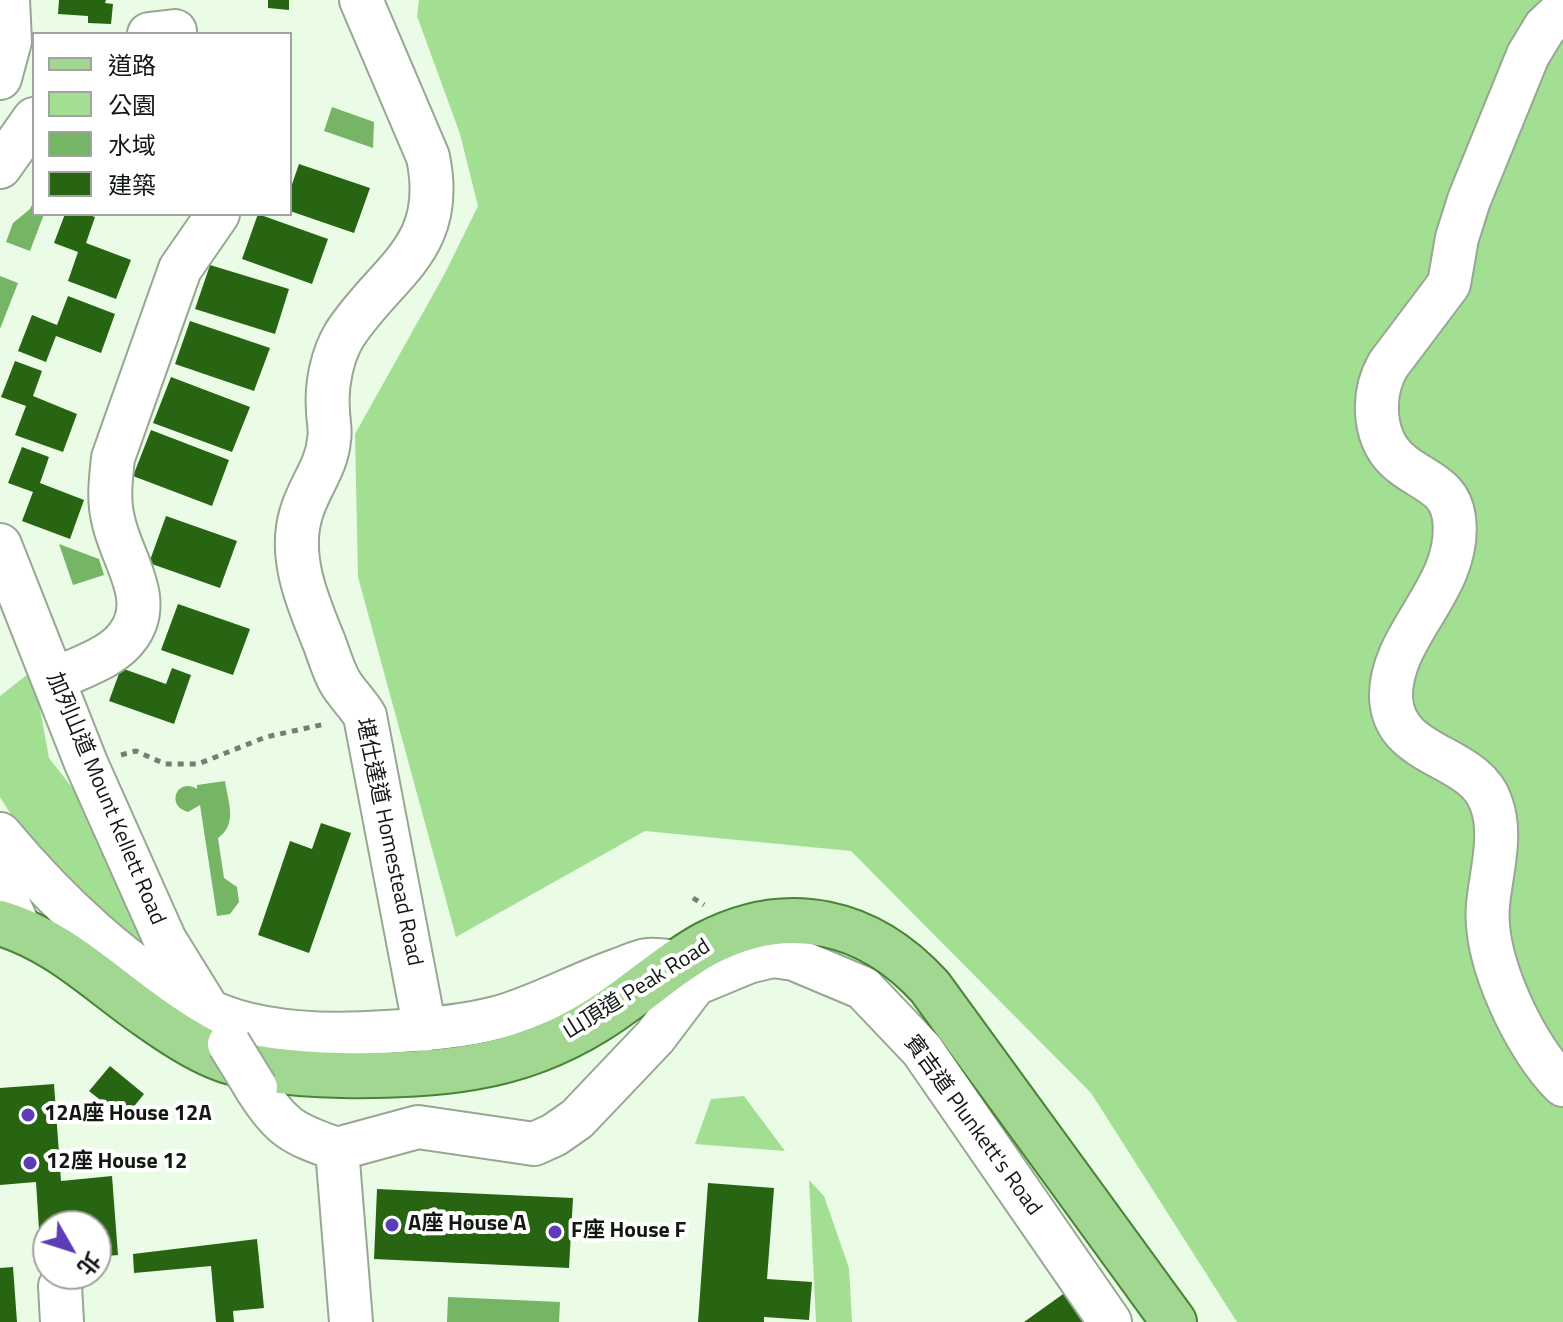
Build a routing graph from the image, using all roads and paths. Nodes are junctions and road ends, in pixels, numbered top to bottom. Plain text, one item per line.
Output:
1 (8, 0) edge
2 (361, 0) edge
3 (1563, 10) edge
4 (0, 78) edge
5 (32, 122) edge
6 (0, 167) edge
7 (217, 216) edge
8 (0, 545) edge
9 (54, 680) junction
10 (365, 716) junction
11 (86, 763) junction
12 (0, 834) edge
13 (0, 886) edge
14 (10, 926) edge
15 (686, 973) junction
16 (219, 1028) junction
17 (425, 1030) junction
18 (1563, 1085) edge
19 (337, 1149) junction
20 (1092, 1307) edge
21 (351, 1322) edge
22 (1174, 1322) edge

1 - 4 street
2 - 10 street, 堪仕達道 Homestead Road
3 - 18 street
5 - 6 street
7 - 9 street
8 - 9 street, 加列山道 Mount Kellett Road
9 - 11 street, 加列山道 Mount Kellett Road
10 - 11 path
10 - 17 street, 堪仕達道 Homestead Road
11 - 16 street, 加列山道 Mount Kellett Road
12 - 16 street
13 - 14 street
14 - 15 main road, 山頂道 Peak Road
15 - 17 street
15 - 19 street
15 - 20 street, 賓吉道 Plunkett's Road
15 - 22 main road, 山頂道 Peak Road
16 - 17 street
16 - 19 street, 加列山道 Mount Kellett Road, bridge
19 - 21 street

